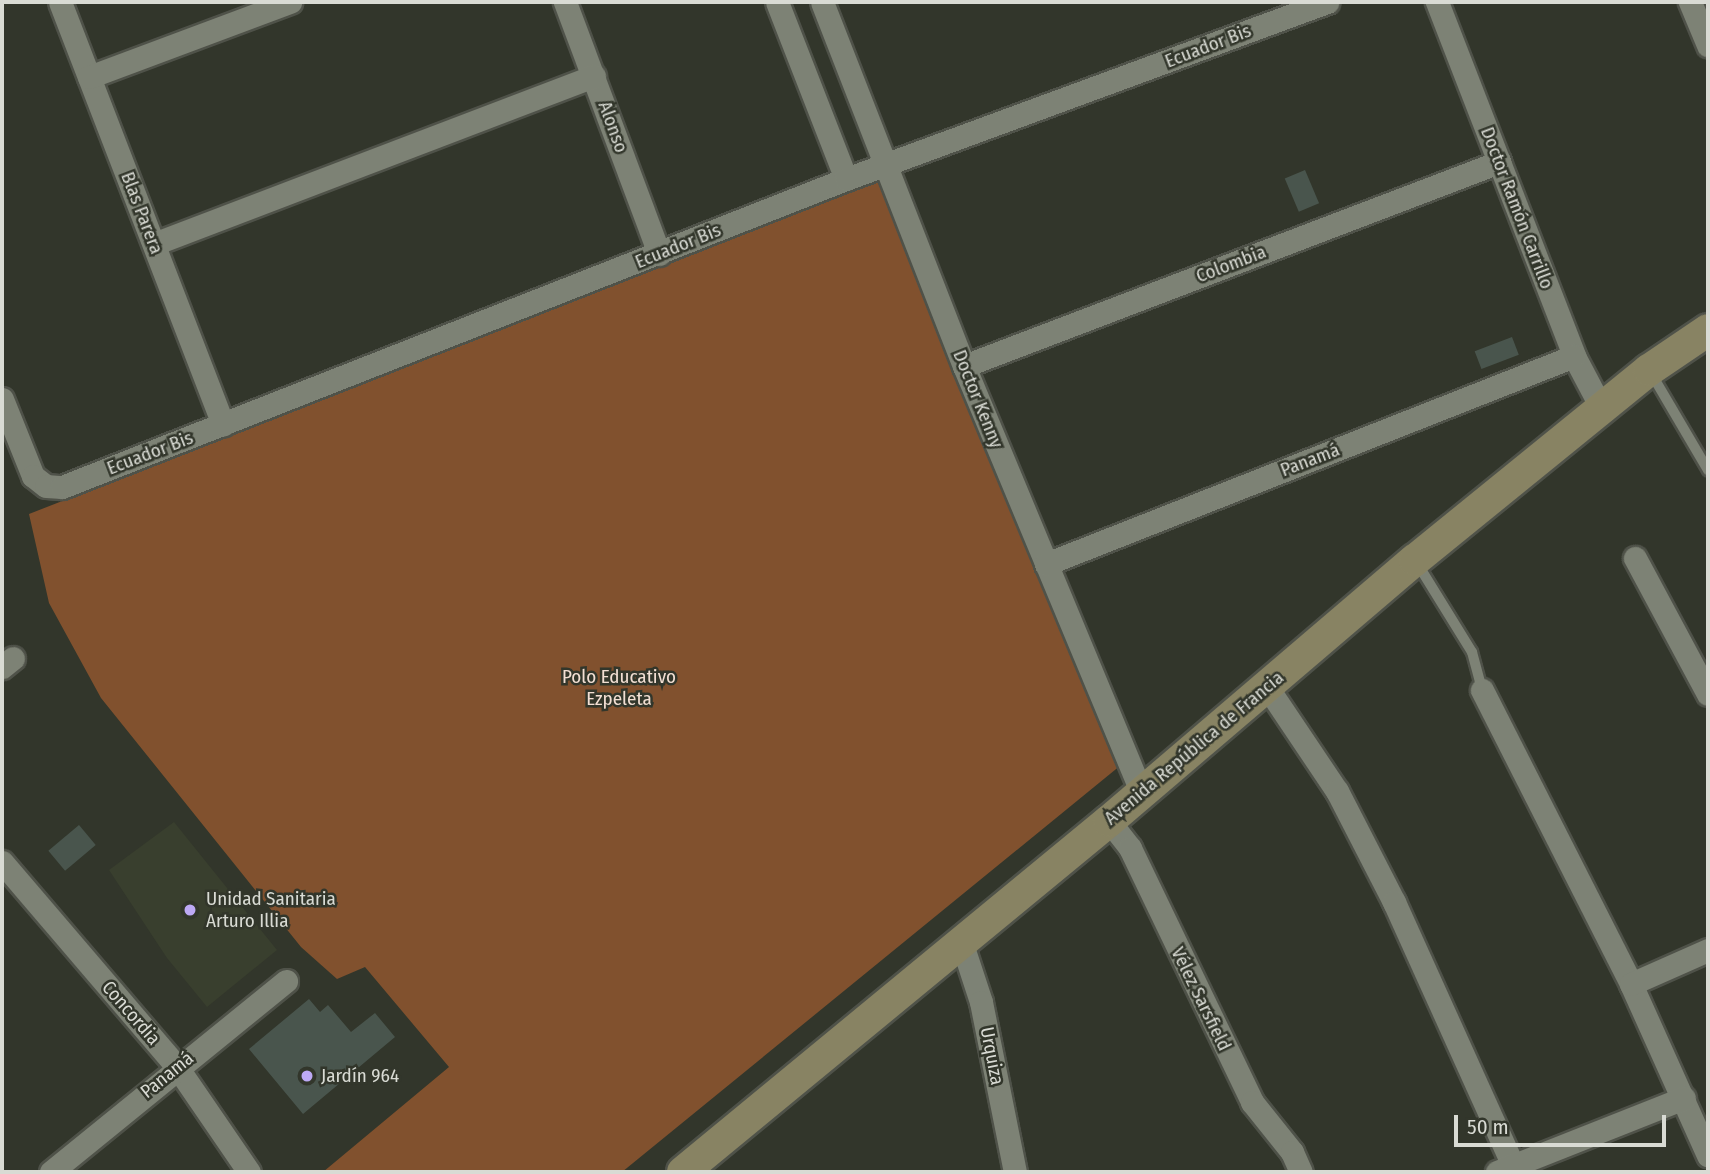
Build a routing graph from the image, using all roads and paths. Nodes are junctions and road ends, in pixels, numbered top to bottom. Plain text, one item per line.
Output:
1 (60, 2) edge
2 (290, 2) edge
3 (565, 2) edge
4 (777, 2) edge
5 (822, 2) edge
6 (1327, 2) edge
7 (1437, 2) edge
8 (1689, 2) edge
9 (1708, 45) edge
10 (594, 76) junction
11 (89, 77) junction
12 (1499, 162) junction
13 (885, 167) junction
14 (846, 178) junction
15 (154, 244) junction
16 (659, 254) junction
17 (1708, 330) edge
18 (1574, 356) junction
19 (964, 366) junction
20 (1649, 370) junction
21 (2, 399) edge
22 (1603, 411) junction
23 (223, 425) junction
24 (1708, 470) edge
25 (1635, 558) dead end
26 (1415, 560) junction
27 (1046, 564) junction
28 (1267, 687) junction
29 (1482, 690) joint
30 (1708, 694) edge
31 (1142, 793) junction
32 (1109, 821) junction
33 (2, 862) edge
34 (961, 941) junction
35 (1708, 950) edge
36 (286, 981) dead end
37 (1631, 984) junction
38 (177, 1067) junction
39 (1684, 1098) junction
40 (1708, 1155) edge
41 (1509, 1170) edge
42 (51, 1172) edge
43 (249, 1172) edge
44 (683, 1172) edge
45 (1015, 1172) edge
46 (1301, 1172) edge

1 - 11 street, Blas Parera
2 - 11 street
3 - 10 street, Alonso
4 - 14 street
5 - 13 street, Doctor Kenny
6 - 13 street, Ecuador Bis
7 - 12 street, Doctor Ramón Carrillo
8 - 9 street
10 - 15 street
10 - 16 street, Alonso
11 - 15 street, Blas Parera
12 - 18 street, Doctor Ramón Carrillo
12 - 19 street, Colombia
13 - 14 street, Ecuador Bis
13 - 19 street, Doctor Kenny
14 - 16 street, Ecuador Bis
15 - 23 street, Blas Parera
16 - 23 street, Ecuador Bis
17 - 20 main road, Avenida República de Francia
18 - 22 street, Doctor Ramón Carrillo
18 - 27 street, Panamá
19 - 27 street, Doctor Kenny
20 - 22 main road, Avenida República de Francia
20 - 24 lane
21 - 23 street, Ecuador Bis
22 - 26 main road, Avenida República de Francia
25 - 30 street
26 - 28 main road, Avenida República de Francia
26 - 29 lane
27 - 31 street, Doctor Kenny
28 - 31 main road, Avenida República de Francia
28 - 41 street
29 - 37 street
31 - 32 main road, Avenida República de Francia
32 - 34 main road, Avenida República de Francia
32 - 46 street, Vélez Sarsfield
33 - 38 street, Concordia
34 - 44 main road, Avenida República de Francia
34 - 45 street, Urquiza
35 - 37 street
36 - 38 street, Panamá
37 - 39 street
38 - 42 street, Panamá
38 - 43 street, Concordia
39 - 40 street
39 - 41 street

